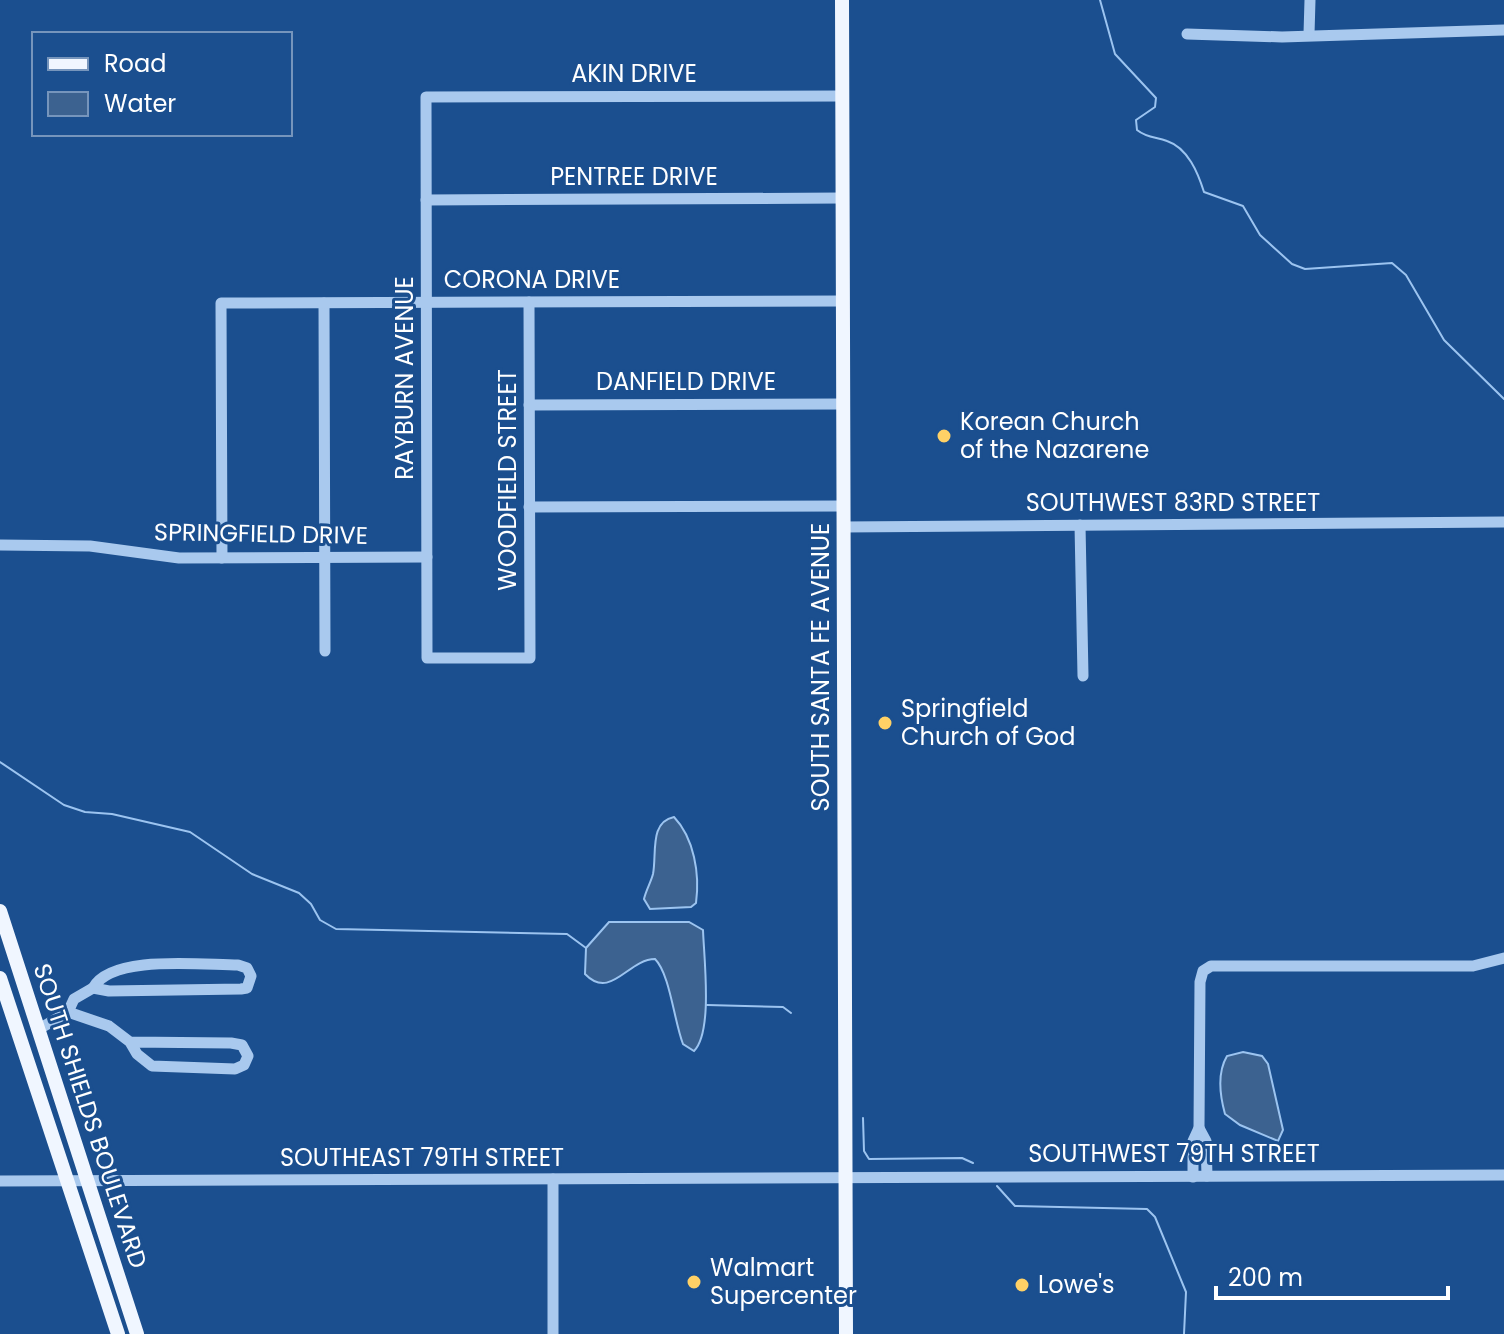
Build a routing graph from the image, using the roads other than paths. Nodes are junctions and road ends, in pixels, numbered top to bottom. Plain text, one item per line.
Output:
1 (842, 0) edge
2 (1310, 0) edge
3 (1504, 30) edge
4 (1187, 34) dead end
5 (1309, 34) junction
6 (842, 96) junction
7 (426, 97) joint
8 (842, 198) junction
9 (426, 200) junction
10 (842, 301) junction
11 (427, 302) junction
12 (529, 302) junction
13 (324, 303) junction
14 (842, 404) junction
15 (529, 405) junction
16 (843, 506) junction
17 (529, 507) junction
18 (1504, 522) edge
19 (1080, 525) junction
20 (843, 527) junction
21 (0, 545) edge
22 (324, 557) junction
23 (427, 557) junction
24 (222, 558) junction
25 (325, 651) dead end
26 (427, 658) joint
27 (1083, 676) dead end
28 (0, 911) edge
29 (1504, 958) edge
30 (0, 978) edge
31 (93, 988) junction
32 (68, 1012) junction
33 (39, 1029) junction
34 (130, 1042) junction
35 (1199, 1128) junction
36 (1504, 1175) edge
37 (1207, 1176) junction
38 (845, 1177) junction
39 (1193, 1177) junction
40 (553, 1179) junction
41 (0, 1181) edge
42 (68, 1181) junction
43 (87, 1182) junction
44 (118, 1334) edge
45 (137, 1334) edge
46 (553, 1334) edge
47 (846, 1334) edge

1 - 6 main road, SOUTH SANTA FE AVENUE
2 - 5 street
3 - 5 street
4 - 5 street
6 - 7 street, AKIN DRIVE
6 - 8 main road, SOUTH SANTA FE AVENUE
7 - 9 street, RAYBURN AVENUE
8 - 9 street, PENTREE DRIVE
8 - 10 main road, SOUTH SANTA FE AVENUE
9 - 11 street, RAYBURN AVENUE
10 - 12 street, CORONA DRIVE
10 - 14 main road, SOUTH SANTA FE AVENUE
11 - 12 street, CORONA DRIVE
11 - 13 street, CORONA DRIVE
11 - 23 street, RAYBURN AVENUE
12 - 15 street, WOODFIELD STREET
13 - 22 street
13 - 24 street, CORONA DRIVE
14 - 15 street, DANFIELD DRIVE
14 - 16 main road, SOUTH SANTA FE AVENUE
15 - 17 street, WOODFIELD STREET
16 - 17 street
16 - 20 main road, SOUTH SANTA FE AVENUE
17 - 26 street, WOODFIELD STREET
18 - 19 street, SOUTHWEST 83RD STREET
19 - 20 street, SOUTHWEST 83RD STREET
19 - 27 street
20 - 38 main road, SOUTH SANTA FE AVENUE
21 - 24 street, SPRINGFIELD DRIVE
22 - 23 street, SPRINGFIELD DRIVE
22 - 24 street, SPRINGFIELD DRIVE
22 - 25 street
23 - 26 street, RAYBURN AVENUE
28 - 33 main road, SOUTH SHIELDS BOULEVARD
29 - 35 street
30 - 42 main road, SOUTH SHIELDS BOULEVARD
31 - 31 street
31 - 32 street
32 - 33 street
32 - 34 street
33 - 43 main road, SOUTH SHIELDS BOULEVARD
34 - 34 street
35 - 37 street
35 - 39 street
36 - 37 street, SOUTHWEST 79TH STREET
37 - 39 street, SOUTHWEST 79TH STREET
38 - 39 street, SOUTHWEST 79TH STREET
38 - 40 street, SOUTHEAST 79TH STREET
38 - 47 main road, SOUTH SANTA FE AVENUE
40 - 43 street, SOUTHEAST 79TH STREET
40 - 46 street
41 - 42 street, SOUTHEAST 79TH STREET
42 - 43 street, SOUTHEAST 79TH STREET
42 - 44 main road, SOUTH SHIELDS BOULEVARD
43 - 45 main road, SOUTH SHIELDS BOULEVARD

